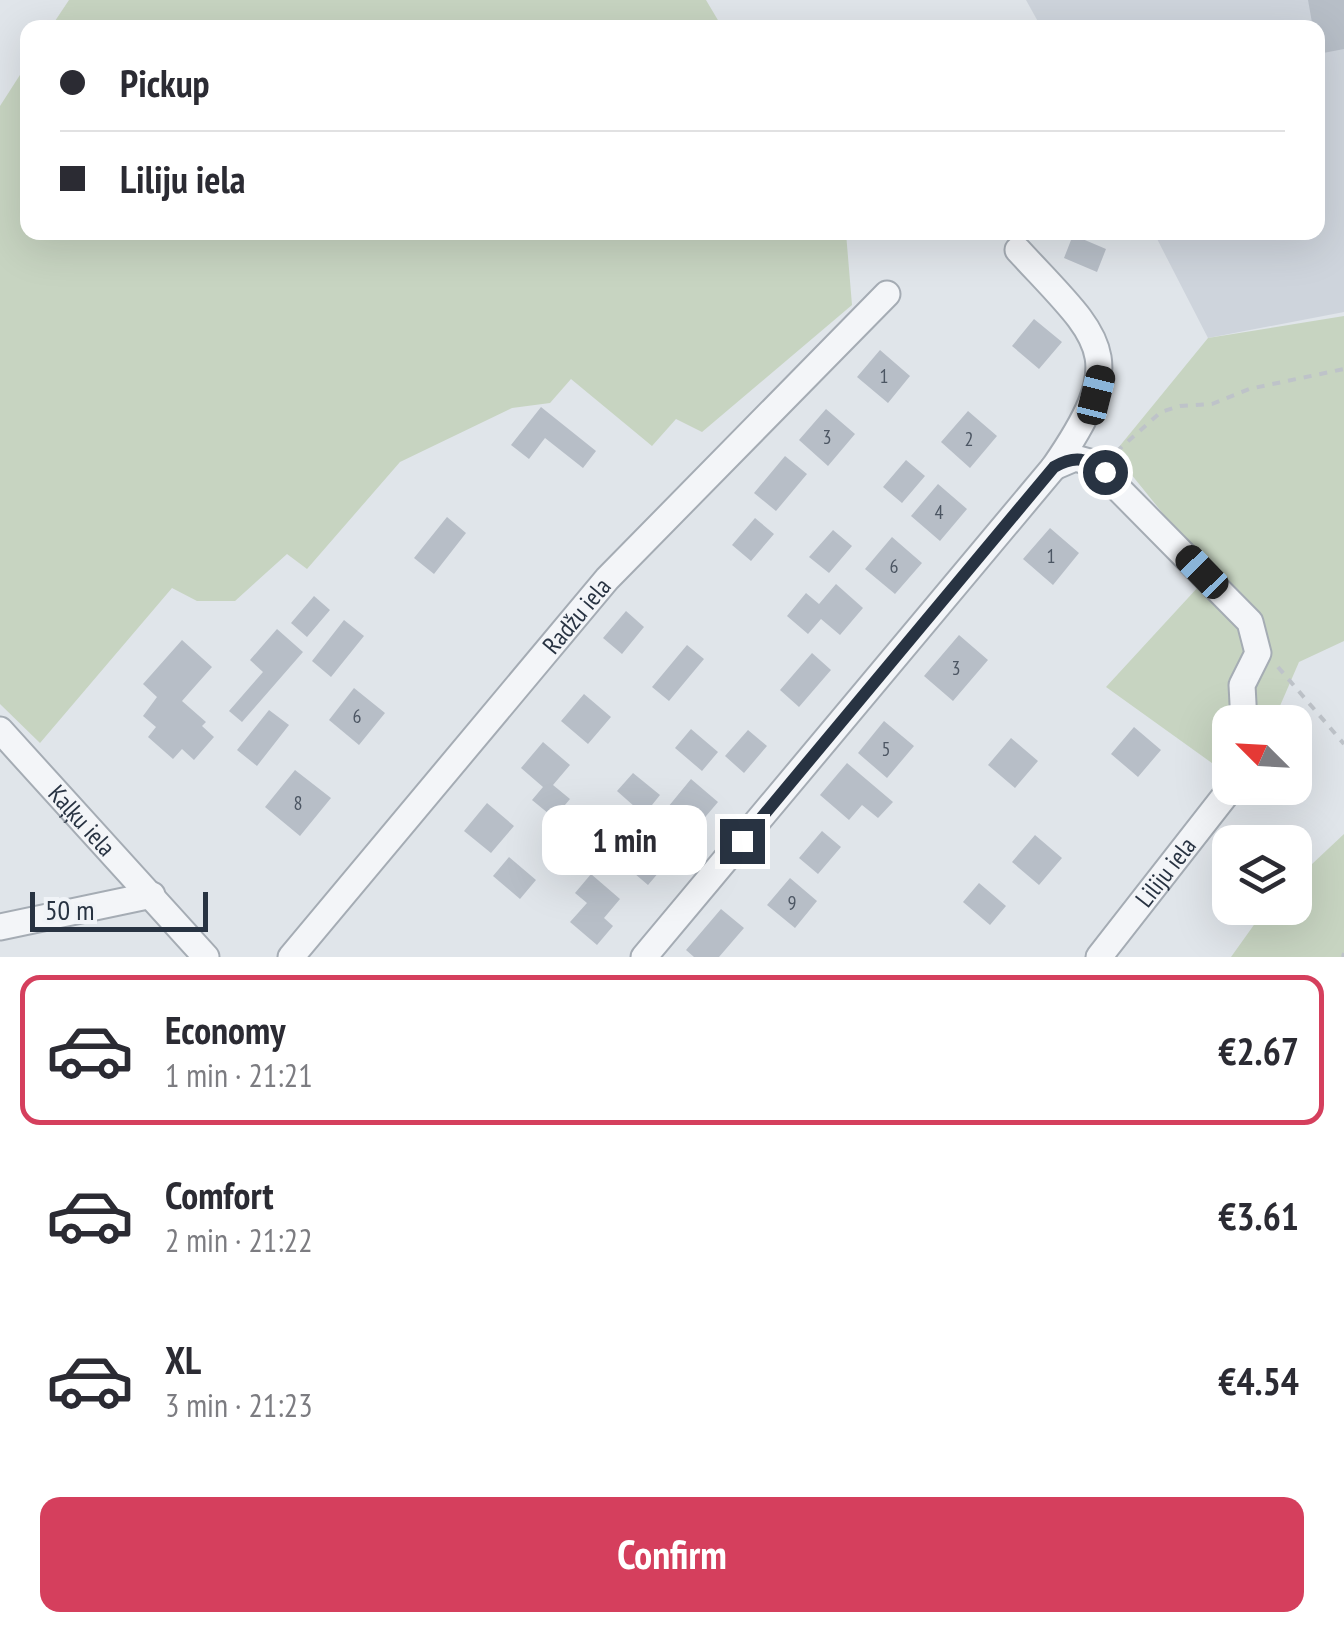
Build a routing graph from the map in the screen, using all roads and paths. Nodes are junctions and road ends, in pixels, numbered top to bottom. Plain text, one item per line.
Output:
1 (1018, 250) dead end
2 (888, 294) dead end
3 (1344, 369) edge
4 (1093, 463) junction
5 (1054, 467) junction
6 (1258, 653) junction
7 (1243, 705) edge
8 (0, 730) edge
9 (1344, 744) edge
10 (1218, 805) edge
11 (152, 895) junction
12 (0, 928) edge
13 (206, 957) edge
14 (291, 957) edge
15 (644, 957) edge
16 (1100, 957) edge

1 - 5 street
2 - 14 street, Radžu iela
3 - 4 path
4 - 5 street
4 - 6 street
5 - 15 street
6 - 7 street
6 - 9 path
8 - 11 street, Kaļķu iela
10 - 16 street, Liliju iela
11 - 12 street
11 - 13 street, Kaļķu iela

